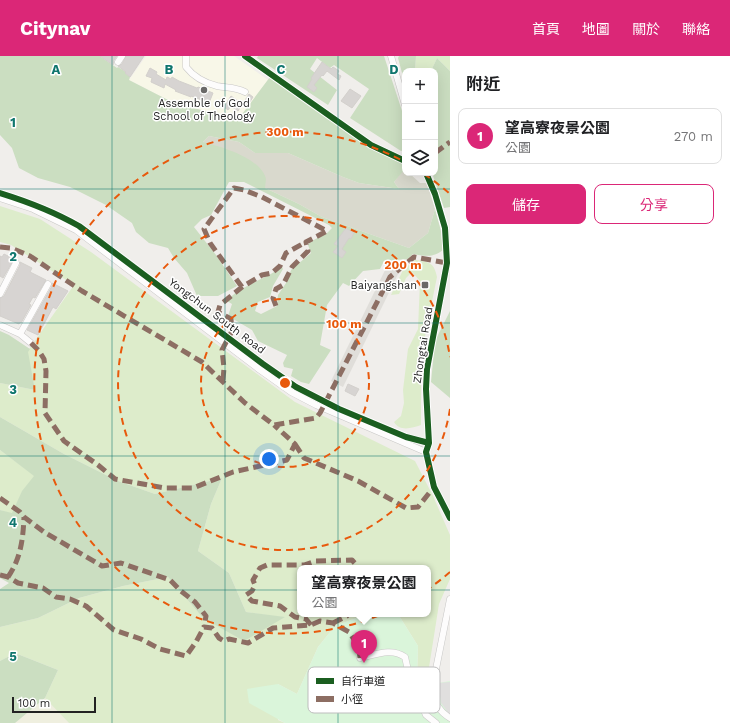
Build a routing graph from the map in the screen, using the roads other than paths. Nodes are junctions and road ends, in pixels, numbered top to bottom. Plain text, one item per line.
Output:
1 (186, 56) edge
2 (245, 56) edge
3 (392, 57) edge
4 (245, 92) dead end
5 (405, 104) edge
6 (402, 160) edge
7 (427, 176) edge
8 (0, 193) edge
9 (0, 198) edge
10 (33, 206) junction
11 (78, 228) junction
12 (16, 263) dead end
13 (48, 284) dead end
14 (0, 294) edge
15 (0, 326) edge
16 (20, 334) junction
17 (30, 343) dead end
18 (262, 367) junction
19 (429, 444) junction
20 (426, 452) junction
21 (450, 518) edge
22 (450, 598) edge
23 (360, 658) dead end
24 (407, 667) edge
25 (436, 667) edge
26 (440, 710) edge
27 (425, 713) edge
28 (450, 718) edge
29 (436, 723) edge

1 - 4 street
2 - 6 street
3 - 5 street
7 - 19 street, Zhongtai Road
8 - 10 street, Yongchun South Road
9 - 10 street, Yongchun South Road
10 - 11 street, Yongchun South Road
11 - 18 street, Yongchun South Road
11 - 18 street, Yongchun South Road
12 - 14 street
13 - 16 street
15 - 16 street
16 - 17 street
18 - 19 street, Yongchun South Road
18 - 20 street, Yongchun South Road
19 - 20 street, Zhongtai Road
20 - 21 street
22 - 25 street
23 - 24 street
26 - 28 street
27 - 29 street

